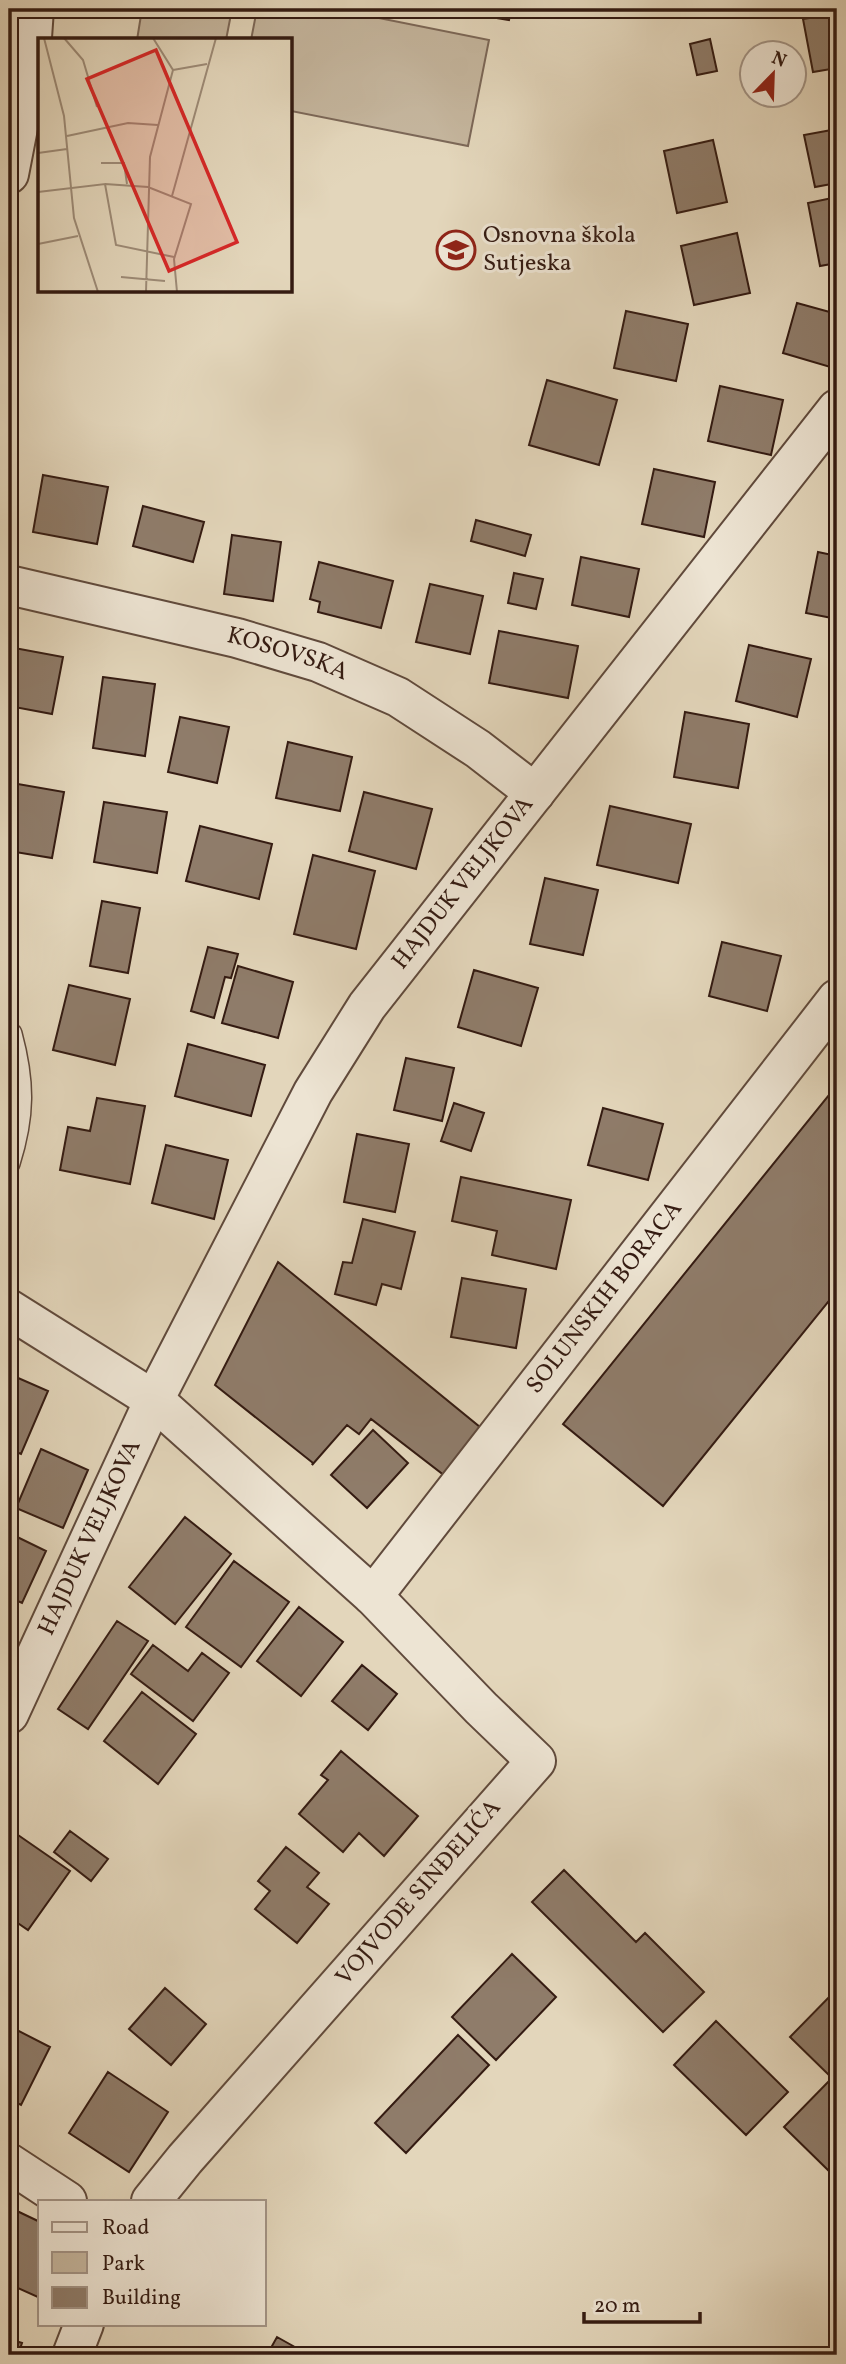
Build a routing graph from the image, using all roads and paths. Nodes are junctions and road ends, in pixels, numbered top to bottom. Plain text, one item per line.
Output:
1 (34, 9) edge
2 (9, 174) edge
3 (837, 409) edge
4 (9, 585) edge
5 (535, 793) junction
6 (837, 999) edge
7 (9, 1033) edge
8 (9, 1163) edge
9 (9, 1309) edge
10 (154, 1400) junction
11 (373, 1597) junction
12 (9, 1714) edge
13 (9, 2163) edge
14 (65, 2200) edge
15 (152, 2200) edge
16 (83, 2326) edge
17 (72, 2355) edge

1 - 2 street
3 - 5 street, HAJDUK VELJKOVA
4 - 5 street, KOSOVSKA
5 - 10 street, HAJDUK VELJKOVA
6 - 11 street, SOLUNSKIH BORACA
7 - 8 lane
9 - 10 street
10 - 11 street
10 - 12 street, HAJDUK VELJKOVA
11 - 15 street, VOJVODE SINĐELIĆA
13 - 14 street
16 - 17 street

